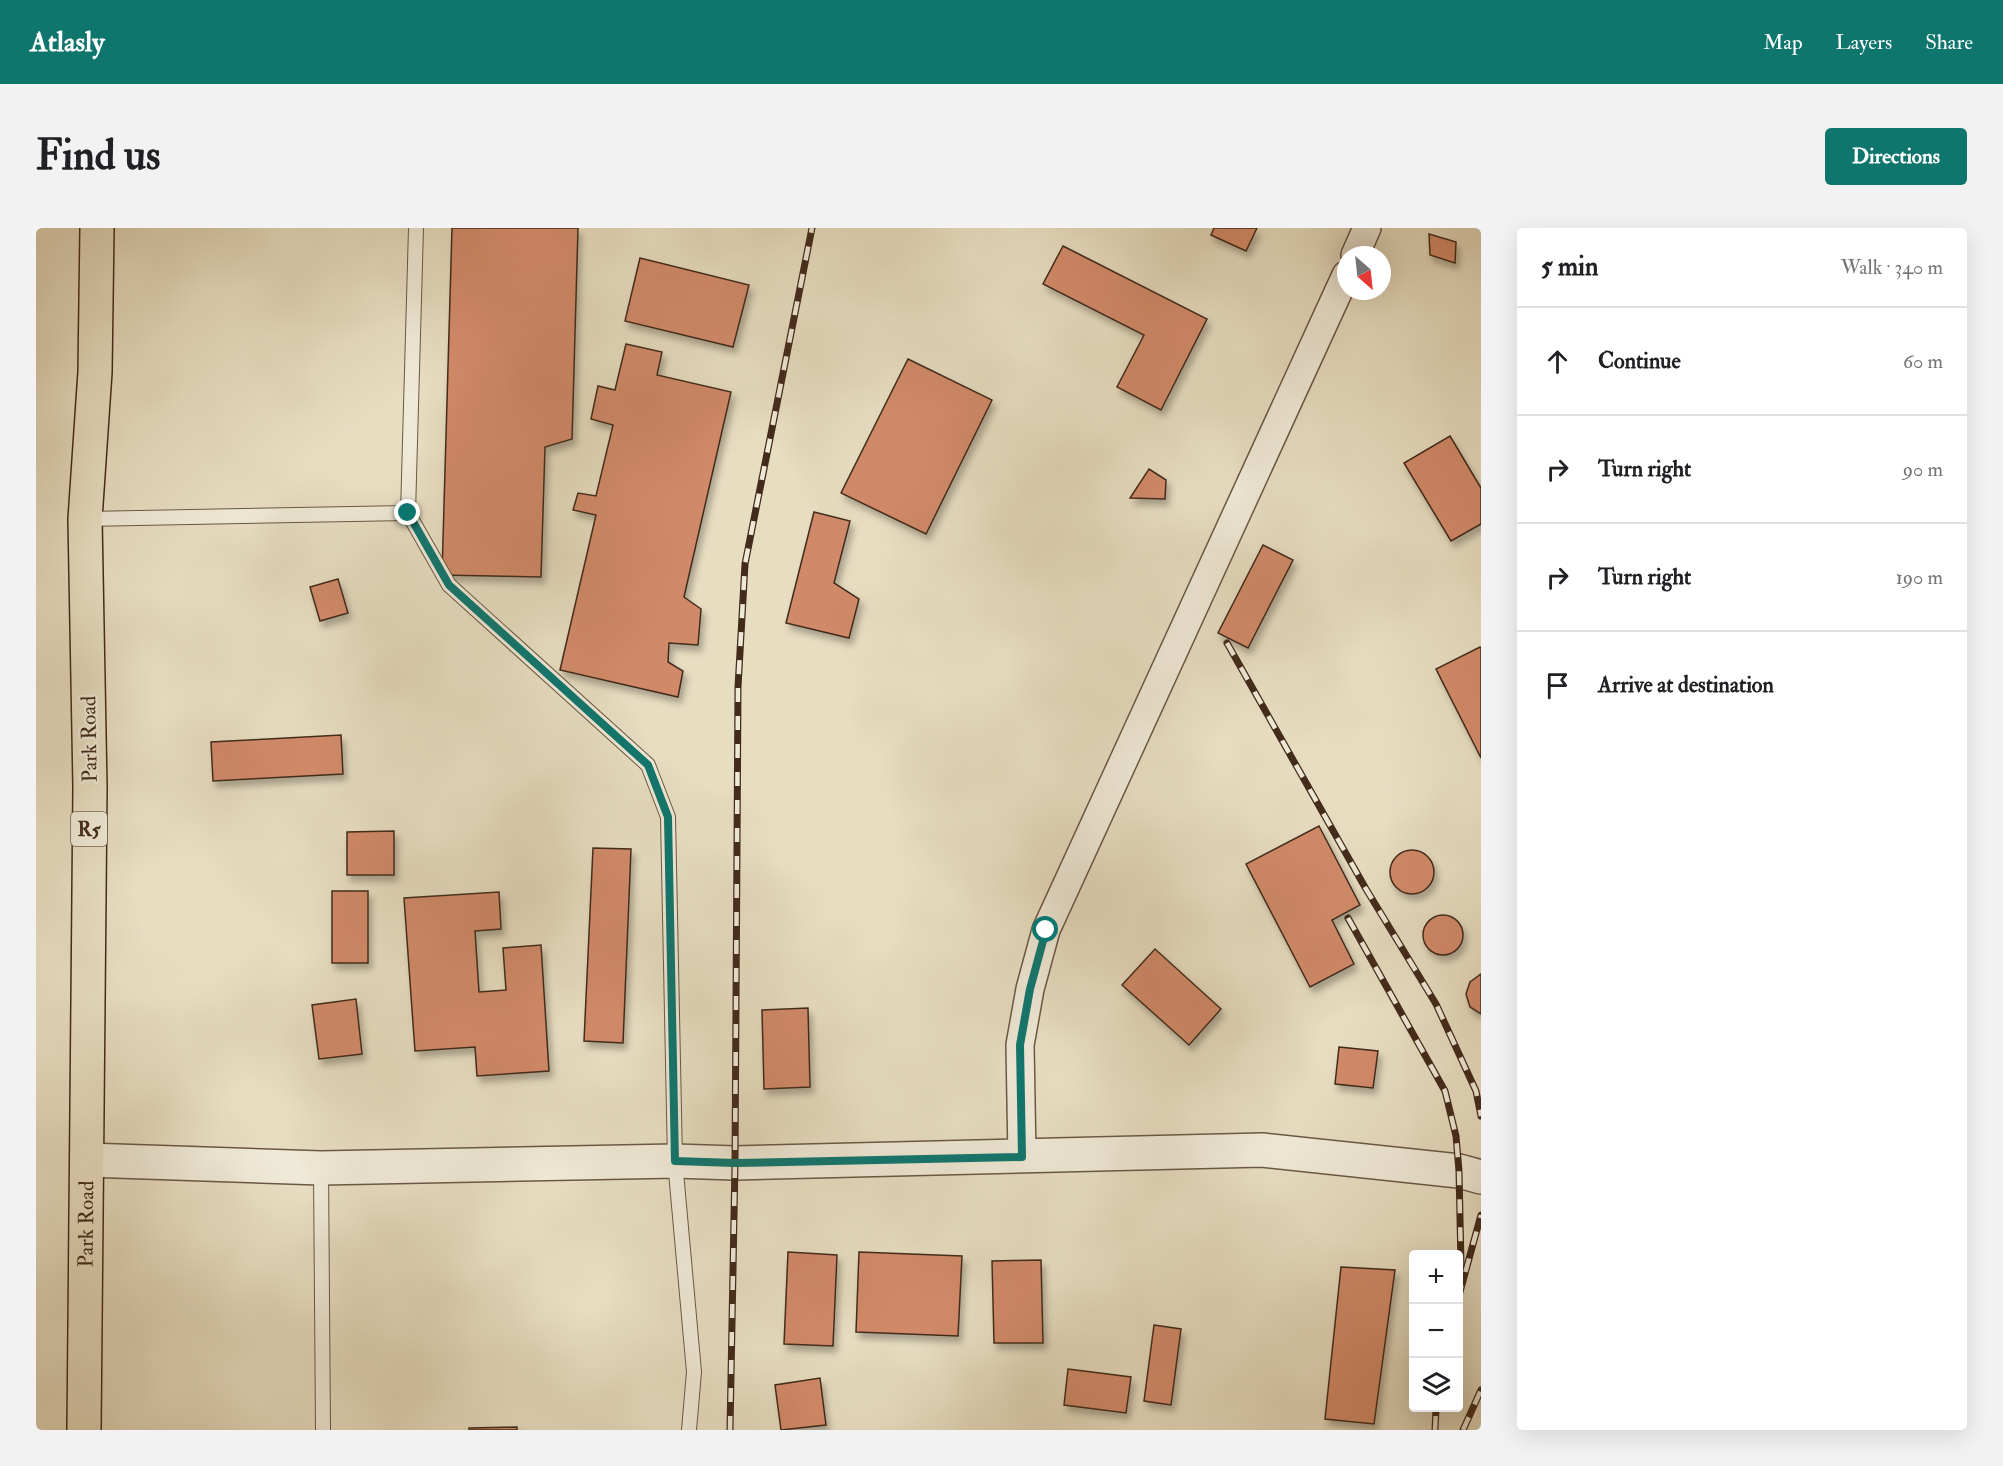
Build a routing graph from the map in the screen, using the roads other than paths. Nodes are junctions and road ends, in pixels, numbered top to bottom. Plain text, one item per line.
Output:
1 (97, 228) edge
2 (417, 228) edge
3 (1367, 228) edge
4 (1359, 246) edge
5 (1337, 295) edge
6 (408, 513) junction
7 (85, 519) junction
8 (1022, 1157) junction
9 (87, 1160) junction
10 (675, 1161) junction
11 (321, 1168) junction
12 (1481, 1177) edge
13 (84, 1430) edge
14 (323, 1430) edge
15 (688, 1430) edge

1 - 7 highway, Park Road / R5
2 - 6 lane
3 - 4 street
5 - 8 street
6 - 7 lane
6 - 10 lane
7 - 9 highway, Park Road / R5
8 - 10 street
8 - 12 street
9 - 11 street
9 - 13 highway, Park Road / R5
10 - 11 street
10 - 15 lane
11 - 14 lane

